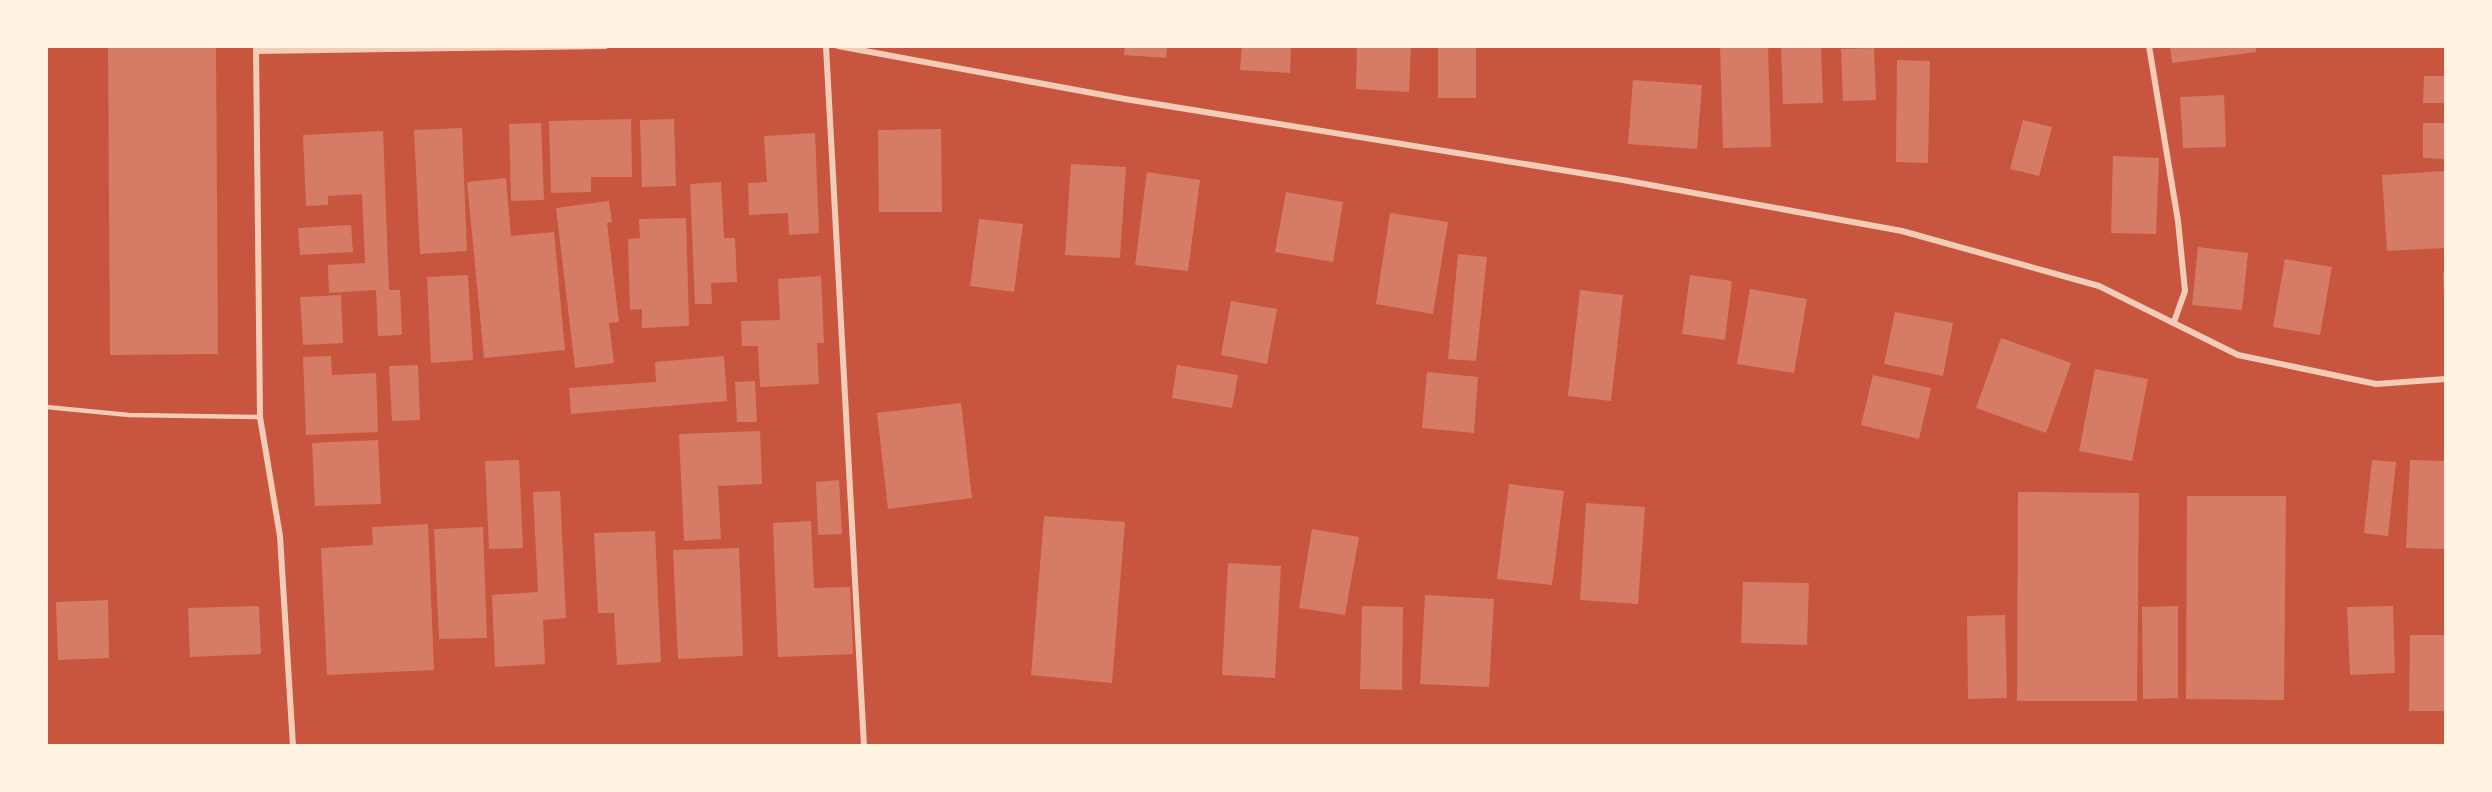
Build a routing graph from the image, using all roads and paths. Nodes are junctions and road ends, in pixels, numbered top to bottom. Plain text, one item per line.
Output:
1 (605, 46) edge
2 (826, 46) edge
3 (838, 46) edge
4 (2149, 46) edge
5 (256, 49) edge
6 (2174, 322) junction
7 (2445, 380) edge
8 (46, 407) edge
9 (260, 417) junction
10 (294, 746) edge
11 (864, 746) edge

1 - 5 street
2 - 11 street
3 - 6 street
4 - 6 street
5 - 9 street
6 - 7 street
8 - 9 lane
9 - 10 street

